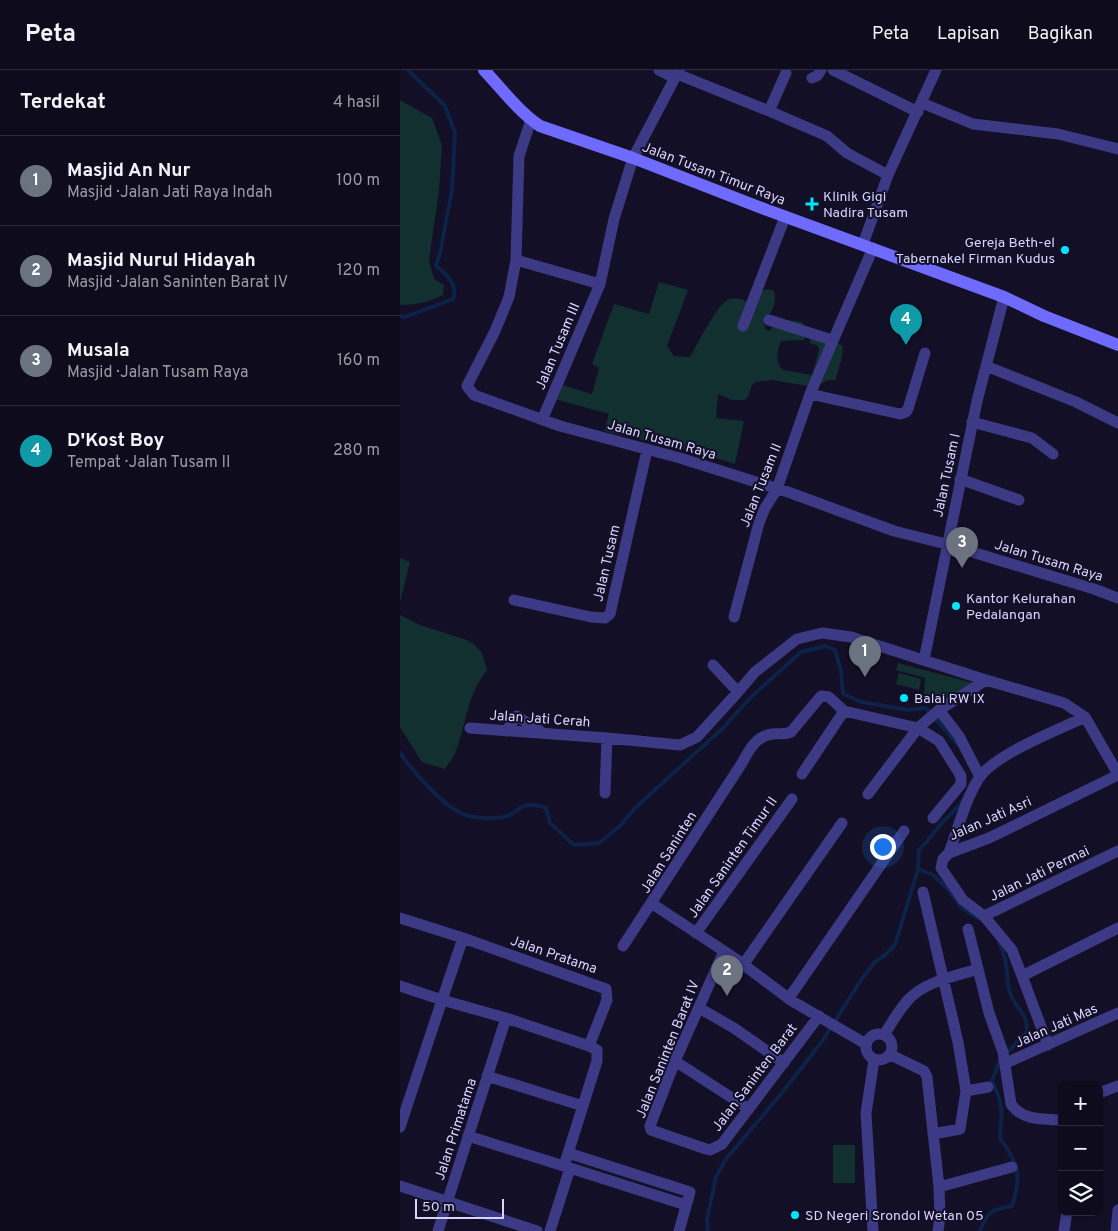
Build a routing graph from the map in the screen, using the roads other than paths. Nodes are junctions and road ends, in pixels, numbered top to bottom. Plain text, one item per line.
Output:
1 (484, 70) edge
2 (659, 70) edge
3 (833, 70) edge
4 (936, 70) edge
5 (786, 73) dead end
6 (677, 74) edge
7 (920, 107) junction
8 (769, 111) junction
9 (531, 120) junction
10 (1118, 149) edge
11 (633, 158) junction
12 (888, 175) junction
13 (785, 216) junction
14 (868, 246) junction
15 (516, 260) junction
16 (600, 284) junction
17 (1004, 297) junction
18 (769, 320) dead end
19 (743, 326) dead end
20 (832, 340) junction
21 (1118, 345) edge
22 (925, 353) dead end
23 (986, 366) junction
24 (810, 394) junction
25 (542, 420) junction
26 (972, 422) junction
27 (1118, 423) edge
28 (647, 450) junction
29 (1053, 454) dead end
30 (960, 479) junction
31 (777, 489) junction
32 (1019, 500) dead end
33 (946, 544) junction
34 (1118, 598) edge
35 (514, 600) dead end
36 (734, 618) dead end
37 (924, 660) junction
38 (713, 665) dead end
39 (986, 680) junction
40 (738, 692) junction
41 (844, 711) junction
42 (938, 711) junction
43 (1085, 717) junction
44 (920, 726) junction
45 (470, 728) dead end
46 (607, 738) junction
47 (802, 774) dead end
48 (1118, 775) edge
49 (980, 777) junction
50 (605, 793) dead end
51 (868, 794) dead end
52 (792, 799) dead end
53 (933, 818) dead end
54 (842, 823) dead end
55 (904, 831) dead end
56 (1118, 851) edge
57 (949, 853) junction
58 (922, 892) dead end
59 (651, 903) junction
60 (984, 916) junction
61 (400, 918) edge
62 (1118, 928) edge
63 (968, 929) dead end
64 (696, 933) junction
65 (463, 938) junction
66 (623, 946) dead end
67 (724, 951) junction
68 (743, 965) junction
69 (978, 969) junction
70 (1022, 976) junction
71 (943, 980) junction
72 (400, 986) edge
73 (789, 998) junction
74 (442, 1000) junction
75 (699, 1008) junction
76 (1118, 1013) edge
77 (506, 1018) junction
78 (822, 1018) junction
79 (886, 1036) junction
80 (867, 1042) junction
81 (1048, 1045) junction
82 (589, 1046) junction
83 (883, 1058) junction
84 (1005, 1059) junction
85 (676, 1061) junction
86 (784, 1062) junction
87 (487, 1076) junction
88 (1118, 1086) edge
89 (988, 1087) dead end
90 (966, 1091) junction
91 (1103, 1092) edge
92 (583, 1106) junction
93 (749, 1109) junction
94 (1058, 1120) edge
95 (400, 1127) edge
96 (652, 1130) joint
97 (933, 1134) junction
98 (468, 1136) junction
99 (568, 1153) junction
100 (567, 1167) junction
101 (1012, 1167) dead end
102 (400, 1186) edge
103 (939, 1187) junction
104 (447, 1202) junction
105 (686, 1205) junction
106 (1118, 1210) edge
107 (1066, 1216) edge
108 (438, 1231) edge
109 (537, 1231) edge
110 (550, 1231) edge
111 (679, 1231) edge
112 (872, 1231) edge
113 (938, 1231) edge
114 (1064, 1231) edge
115 (1116, 1231) edge

1 - 9 main road, Jalan Tusam Timur Raya
2 - 6 street
3 - 7 street
4 - 7 street, Jalan Tusam II
5 - 8 street
6 - 8 street
6 - 11 street, Jalan Tusam III
7 - 10 street
7 - 12 street, Jalan Tusam II
8 - 12 street
9 - 11 main road, Jalan Tusam Timur Raya
9 - 15 street, Jalan Tusam Raya
11 - 13 main road, Jalan Tusam Timur Raya
11 - 16 street, Jalan Tusam III
12 - 14 street, Jalan Tusam II
13 - 14 main road, Jalan Tusam Timur Raya
13 - 19 street
14 - 17 main road, Jalan Tusam Timur Raya
14 - 20 street, Jalan Tusam II
15 - 16 street
15 - 25 street, Jalan Tusam Raya
16 - 25 street, Jalan Tusam III
17 - 21 main road, Jalan Tusam Timur Raya
17 - 23 street, Jalan Tusam I
18 - 20 street
20 - 24 street, Jalan Tusam II
22 - 24 street
23 - 26 street, Jalan Tusam I
23 - 27 street
24 - 31 street, Jalan Tusam II
25 - 28 street, Jalan Tusam Raya
26 - 29 street
26 - 30 street, Jalan Tusam I
28 - 31 street, Jalan Tusam Raya
28 - 35 street, Jalan Tusam
30 - 32 street
30 - 33 street, Jalan Tusam I
31 - 33 street, Jalan Tusam Raya
31 - 36 street, Jalan Tusam II
33 - 34 street, Jalan Tusam Raya
33 - 37 street, Jalan Tusam I
37 - 39 street, Jalan Jati Cerah
37 - 40 street, Jalan Jati Cerah
38 - 40 street
39 - 42 street
39 - 43 street, Jalan Jati Cerah
40 - 46 street, Jalan Jati Cerah
41 - 44 street
41 - 47 street
41 - 59 street, Jalan Saninten
42 - 44 street
42 - 49 street
43 - 48 street
43 - 49 street
44 - 51 street
44 - 53 street
45 - 46 street, Jalan Jati Cerah
46 - 50 street, Jalan Jati Cerah
48 - 57 street, Jalan Jati Asri
49 - 57 street
52 - 64 street, Jalan Saninten Timur II
54 - 68 street
55 - 73 street
56 - 60 street, Jalan Jati Permai
57 - 60 street, Jalan Jati Asri
58 - 71 street
59 - 64 street, Jalan Saninten
59 - 66 street
60 - 70 street, Jalan Jati Permai
61 - 65 street, Jalan Pratama
62 - 70 street
63 - 69 street
64 - 67 street, Jalan Saninten
65 - 74 street
65 - 82 street, Jalan Pratama
67 - 68 street, Jalan Saninten
67 - 75 street, Jalan Saninten Barat IV
68 - 73 street, Jalan Saninten
69 - 71 street
69 - 84 street
70 - 81 street, Jalan Jati Permai
71 - 79 street
71 - 90 street
72 - 74 street
73 - 78 street, Jalan Saninten
74 - 77 street
74 - 95 street
75 - 85 street, Jalan Saninten Barat IV
75 - 86 street
76 - 81 street, Jalan Jati Mas
77 - 82 street
77 - 87 street
78 - 80 street, Jalan Saninten
78 - 86 street, Jalan Saninten Barat
79 - 80 street
79 - 83 street
80 - 83 street
81 - 84 street, Jalan Jati Mas
82 - 92 street
83 - 97 street
83 - 112 street
84 - 94 street
85 - 93 street
85 - 96 street, Jalan Saninten Barat IV
86 - 93 street, Jalan Saninten Barat
87 - 92 street, Jalan Primatama
87 - 98 street, Jalan Primatama
88 - 91 street
89 - 90 street
90 - 97 street
92 - 99 street
93 - 96 street, Jalan Saninten Barat
97 - 103 street
98 - 100 street
98 - 104 street, Jalan Primatama
99 - 100 street
99 - 105 street
100 - 105 street
100 - 110 street
101 - 103 street
102 - 104 street
103 - 113 street
104 - 108 street, Jalan Primatama
104 - 109 street
105 - 111 street
106 - 115 street
107 - 114 street

